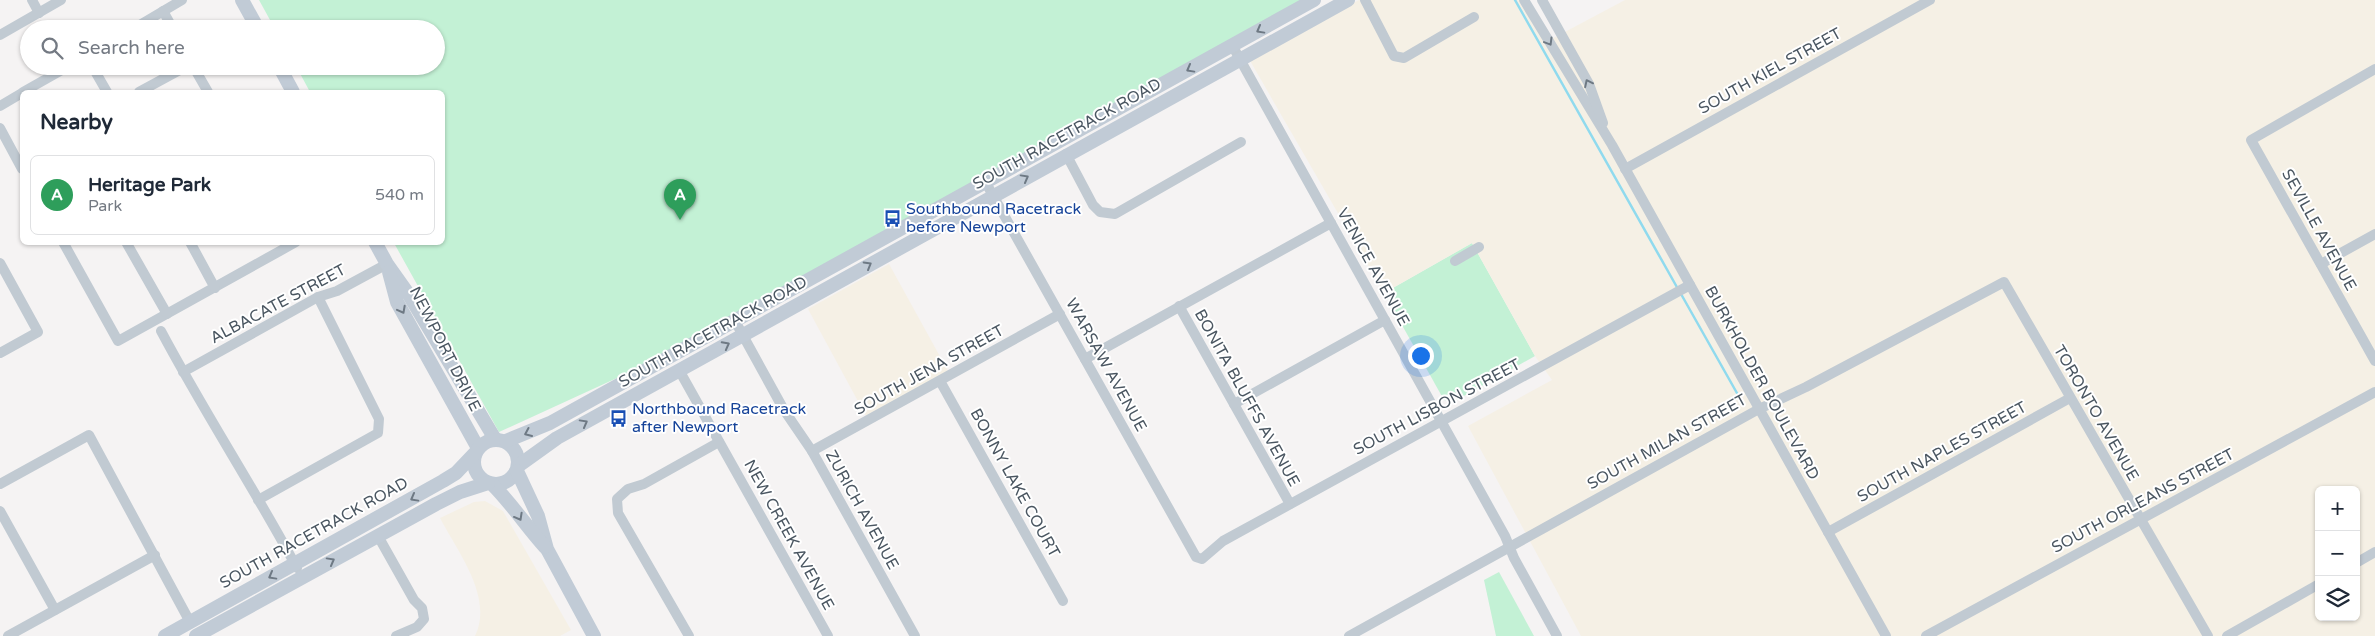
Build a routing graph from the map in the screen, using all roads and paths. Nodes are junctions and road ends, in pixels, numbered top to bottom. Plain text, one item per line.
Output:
1 (32, 0) edge
2 (61, 0) edge
3 (182, 0) edge
4 (242, 0) edge
5 (1314, 0) edge
6 (1348, 0) edge
7 (1366, 0) edge
8 (1524, 0) edge
9 (1542, 0) edge
10 (1930, 0) edge
11 (163, 11) junction
12 (39, 13) junction
13 (1474, 17) dead end
14 (27, 20) edge
15 (148, 20) edge
16 (168, 20) edge
17 (253, 20) edge
18 (20, 24) edge
19 (0, 35) edge
20 (1232, 45) junction
21 (1240, 60) junction
22 (2375, 69) edge
23 (58, 75) edge
24 (97, 75) edge
25 (170, 75) edge
26 (198, 75) edge
27 (284, 75) edge
28 (40, 88) edge
29 (106, 90) edge
30 (143, 90) edge
31 (207, 90) edge
32 (292, 90) edge
33 (20, 95) edge
34 (0, 106) edge
35 (0, 128) edge
36 (1241, 142) dead end
37 (1612, 145) junction
38 (1066, 154) junction
39 (20, 165) edge
40 (1625, 169) junction
41 (990, 189) junction
42 (1331, 223) junction
43 (2375, 234) edge
44 (66, 245) edge
45 (128, 245) edge
46 (192, 245) edge
47 (290, 245) edge
48 (378, 245) edge
49 (1479, 247) dead end
50 (1455, 261) dead end
51 (0, 264) edge
52 (387, 264) junction
53 (2321, 264) junction
54 (3, 276) edge
55 (2004, 282) joint
56 (1690, 285) junction
57 (215, 288) junction
58 (318, 297) junction
59 (1179, 306) junction
60 (167, 314) junction
61 (1060, 314) junction
62 (1385, 320) junction
63 (735, 321) junction
64 (161, 331) dead end
65 (743, 336) junction
66 (0, 353) edge
67 (1085, 359) junction
68 (2375, 361) edge
69 (679, 370) junction
70 (183, 372) junction
71 (940, 381) junction
72 (2375, 392) edge
73 (2070, 398) junction
74 (1234, 404) junction
75 (1759, 409) junction
76 (1441, 420) junction
77 (501, 440) junction
78 (719, 442) junction
79 (477, 451) junction
80 (812, 451) junction
81 (517, 469) junction
82 (490, 483) junction
83 (0, 484) edge
84 (258, 500) junction
85 (1290, 504) junction
86 (0, 511) edge
87 (2139, 520) junction
88 (1828, 532) junction
89 (378, 536) junction
90 (1510, 546) junction
91 (547, 550) junction
92 (2375, 552) edge
93 (155, 555) junction
94 (1202, 559) joint
95 (2360, 561) edge
96 (295, 563) junction
97 (302, 578) junction
98 (2315, 586) edge
99 (1063, 601) dead end
100 (55, 610) junction
101 (190, 622) junction
102 (8, 636) edge
103 (165, 636) edge
104 (196, 636) edge
105 (396, 636) edge
106 (594, 636) edge
107 (689, 636) edge
108 (828, 636) edge
109 (915, 636) edge
110 (1349, 636) edge
111 (1557, 636) edge
112 (1886, 636) edge
113 (1926, 636) edge
114 (2208, 636) edge
115 (2228, 636) edge

1 - 12 street
2 - 12 street
3 - 11 street
4 - 17 main road
5 -> 20 main road, SOUTH RACETRACK ROAD
6 - 21 main road, SOUTH RACETRACK ROAD
7 - 13 street
8 -> 37 street, BURKHOLDER BOULEVARD
37 -> 9 street, BURKHOLDER BOULEVARD
10 - 40 street, SOUTH KIEL STREET
11 - 15 street
11 - 16 street
12 - 14 street
18 - 19 street
20 - 21 street, VENICE AVENUE
20 -> 41 main road, SOUTH RACETRACK ROAD
21 - 38 main road, SOUTH RACETRACK ROAD
21 - 42 street, VENICE AVENUE
22 - 53 street, SEVILLE AVENUE
23 - 28 street
24 - 29 street
25 - 30 street
26 - 31 street
27 - 32 main road
33 - 34 street
35 - 39 street
36 - 38 street
37 - 40 street, BURKHOLDER BOULEVARD
41 -> 38 main road, SOUTH RACETRACK ROAD
40 - 56 street, BURKHOLDER BOULEVARD
41 - 61 street, WARSAW AVENUE
41 - 63 main road, SOUTH RACETRACK ROAD
65 -> 41 main road, SOUTH RACETRACK ROAD
42 - 59 street
42 - 62 street, VENICE AVENUE
43 - 53 street
44 - 60 street
45 - 60 street
46 - 57 street
47 - 57 street
48 - 52 main road, NEWPORT DRIVE
49 - 50 street
51 - 54 street
52 - 58 street, ALBACATE STREET
52 - 77 main road, NEWPORT DRIVE
52 -> 79 main road, NEWPORT DRIVE
53 - 68 street, SEVILLE AVENUE
54 - 66 street
55 - 73 street, TORONTO AVENUE
55 - 75 street, SOUTH MILAN STREET
56 - 75 street, BURKHOLDER BOULEVARD
56 - 76 street, SOUTH LISBON STREET
57 - 60 street
58 - 70 street, ALBACATE STREET
58 - 84 street
59 - 67 street
59 - 74 street, BONITA BLUFFS AVENUE
61 - 67 street, WARSAW AVENUE
61 - 71 street, SOUTH JENA STREET
62 - 74 street
62 - 76 street, VENICE AVENUE
63 - 65 street, ZURICH AVENUE
63 -> 77 main road, SOUTH RACETRACK ROAD
64 - 70 street
69 -> 65 main road, SOUTH RACETRACK ROAD
65 - 80 street, ZURICH AVENUE
67 - 94 street, WARSAW AVENUE
69 - 78 street, NEW CREEK AVENUE
81 -> 69 main road, SOUTH RACETRACK ROAD
70 - 84 street
71 - 80 street, SOUTH JENA STREET
71 - 99 street, BONNY LAKE COURT
72 - 87 street, SOUTH ORLEANS STREET
73 - 87 street, TORONTO AVENUE
73 - 88 street, SOUTH NAPLES STREET
74 - 85 street, BONITA BLUFFS AVENUE
75 - 88 street, BURKHOLDER BOULEVARD
75 - 90 street, SOUTH MILAN STREET
76 - 85 street, SOUTH LISBON STREET
76 - 90 street, VENICE AVENUE
77 - 79 main road
77 - 81 main road
78 - 107 street
78 - 108 street, NEW CREEK AVENUE
79 - 82 main road
79 -> 96 main road, SOUTH RACETRACK ROAD
80 - 109 street, ZURICH AVENUE
81 - 82 main road
81 - 91 main road
82 - 89 main road, SOUTH RACETRACK ROAD
82 -> 91 main road
83 - 93 street
84 - 96 street
85 - 94 street, SOUTH LISBON STREET
86 - 100 street
87 - 113 street, SOUTH ORLEANS STREET
87 - 114 street, TORONTO AVENUE
88 - 112 street, BURKHOLDER BOULEVARD
97 -> 89 main road, SOUTH RACETRACK ROAD
89 - 105 street
90 - 110 street, SOUTH MILAN STREET
90 - 111 street, VENICE AVENUE
91 - 106 main road
92 - 95 street
93 - 100 street
93 - 101 street
96 - 97 street
96 -> 101 main road, SOUTH RACETRACK ROAD
97 - 104 main road, SOUTH RACETRACK ROAD
98 - 115 street
100 - 102 street
101 - 103 main road, SOUTH RACETRACK ROAD

